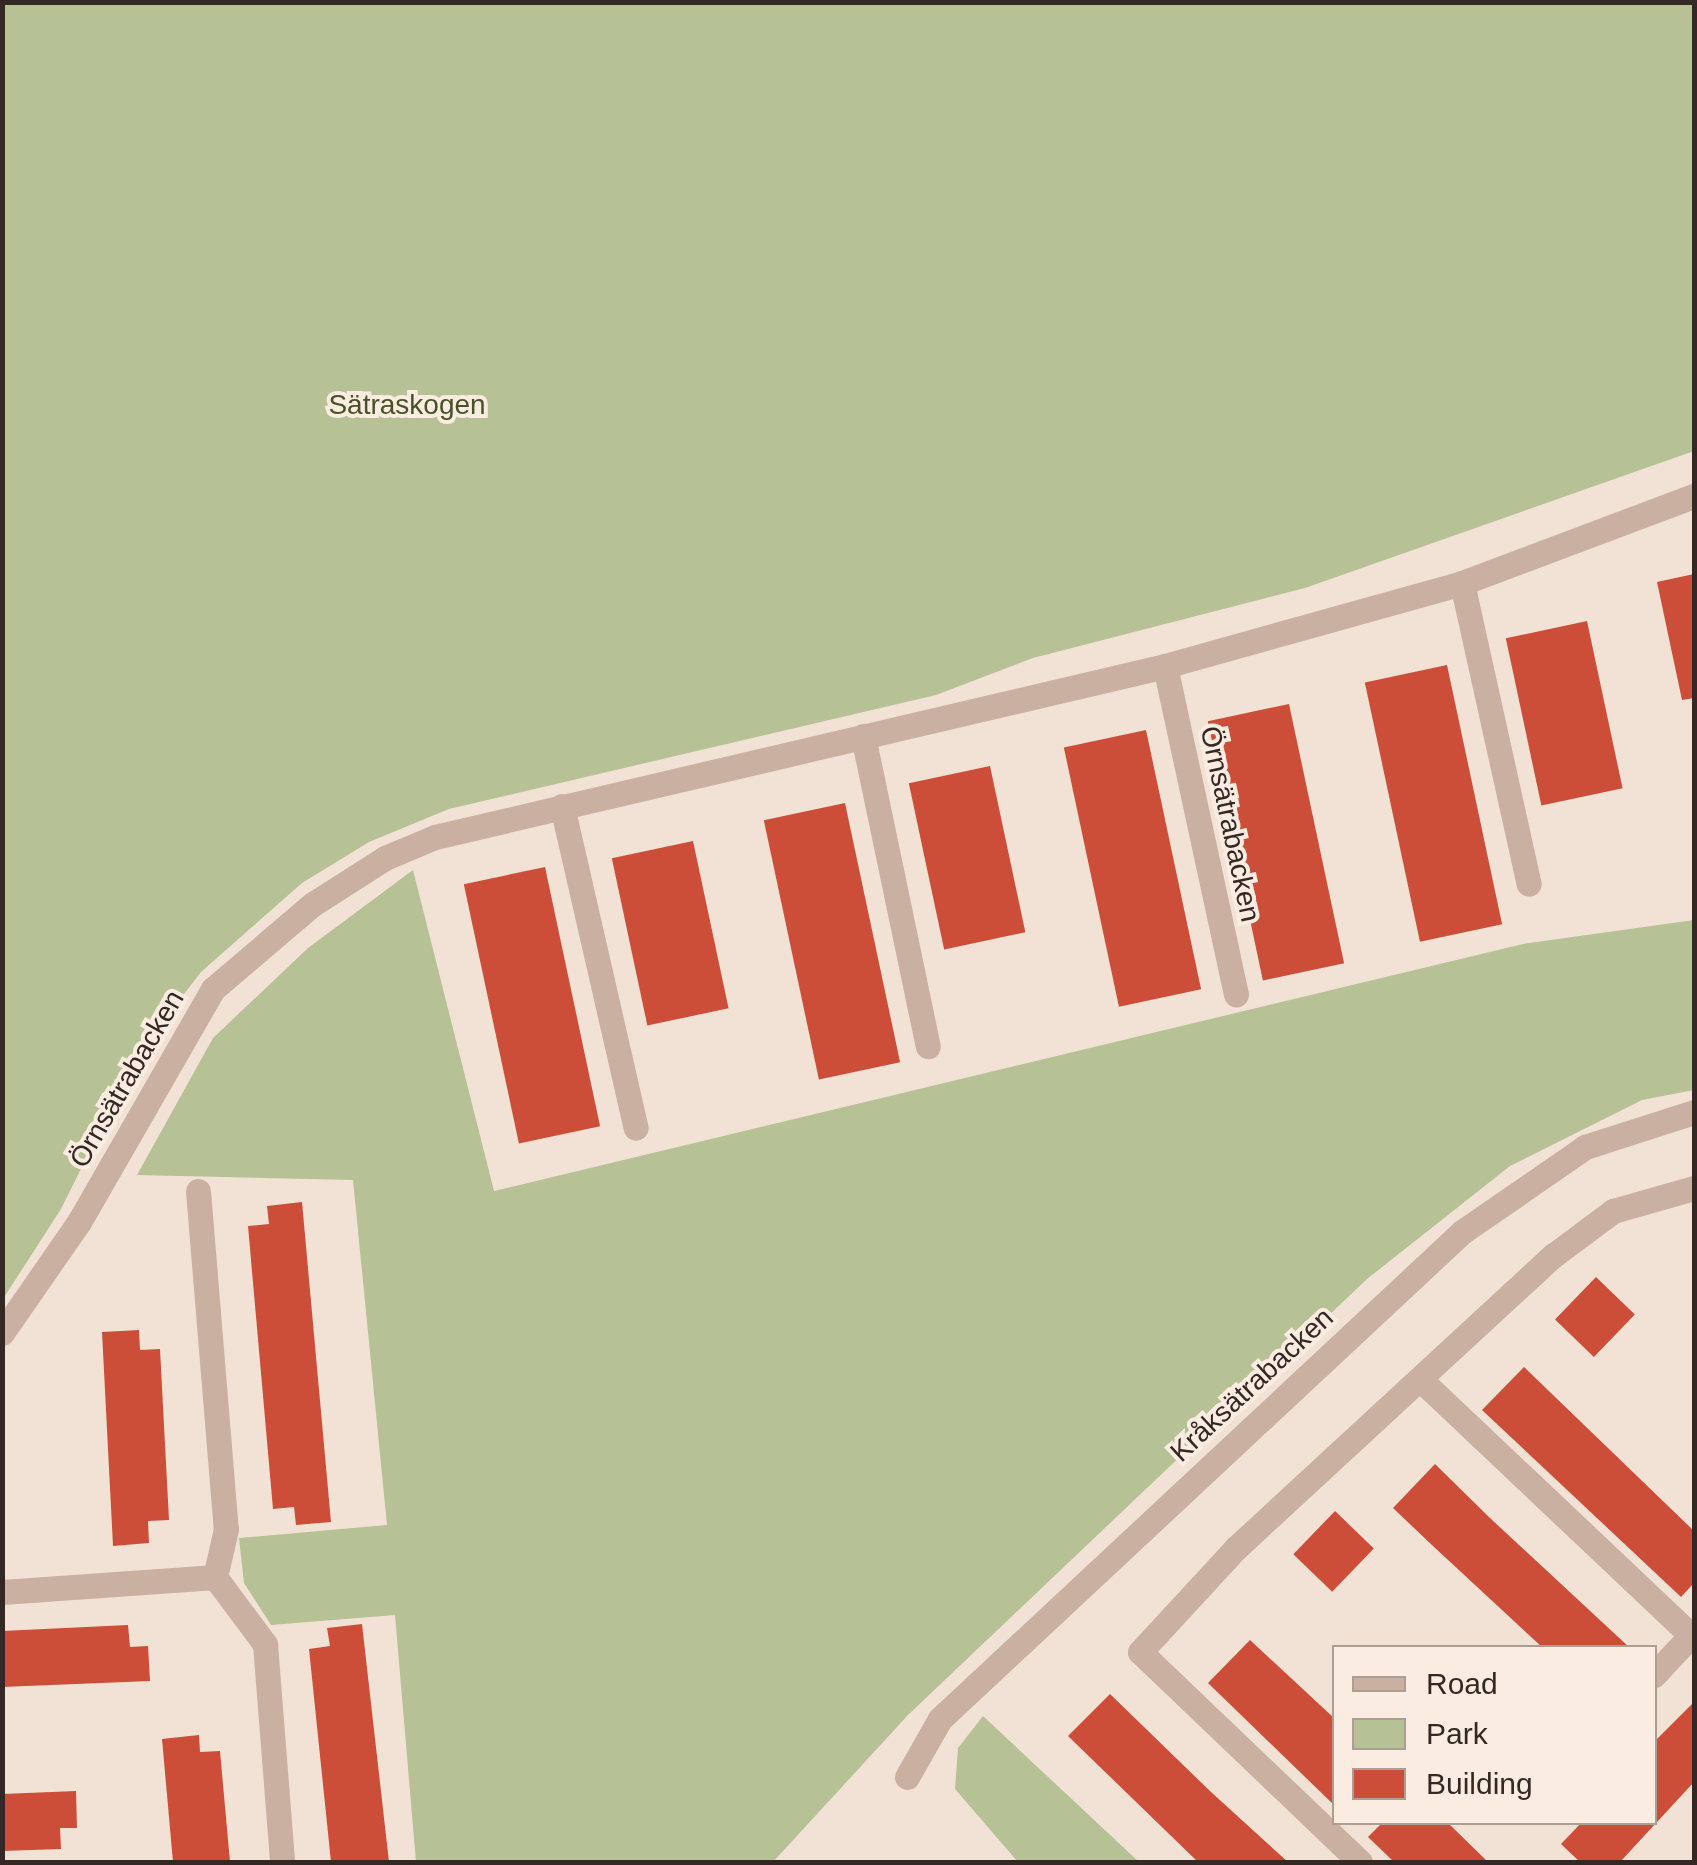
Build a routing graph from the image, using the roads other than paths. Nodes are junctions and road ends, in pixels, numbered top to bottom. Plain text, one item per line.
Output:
1 (1694, 496) edge
2 (1462, 582) junction
3 (1165, 666) junction
4 (862, 736) junction
5 (562, 806) junction
6 (1529, 884) dead end
7 (1236, 994) dead end
8 (928, 1046) dead end
9 (1694, 1112) edge
10 (636, 1128) dead end
11 (1694, 1188) edge
12 (198, 1191) dead end
13 (2, 1334) edge
14 (1422, 1381) junction
15 (215, 1577) junction
16 (2, 1592) edge
17 (1693, 1634) edge
18 (1657, 1672) edge
19 (907, 1777) dead end
20 (282, 1862) edge
21 (1360, 1862) edge

1 - 2 street, Örnsätrabacken
2 - 3 street, Örnsätrabacken
2 - 6 street
3 - 4 street, Örnsätrabacken
3 - 7 street, Örnsätrabacken
4 - 5 street, Örnsätrabacken
4 - 8 street
5 - 10 street
5 - 13 street, Örnsätrabacken
9 - 19 street, Kråksätrabacken
11 - 14 street
12 - 15 street
14 - 17 street
14 - 21 street
15 - 16 street
15 - 20 street
17 - 18 street

